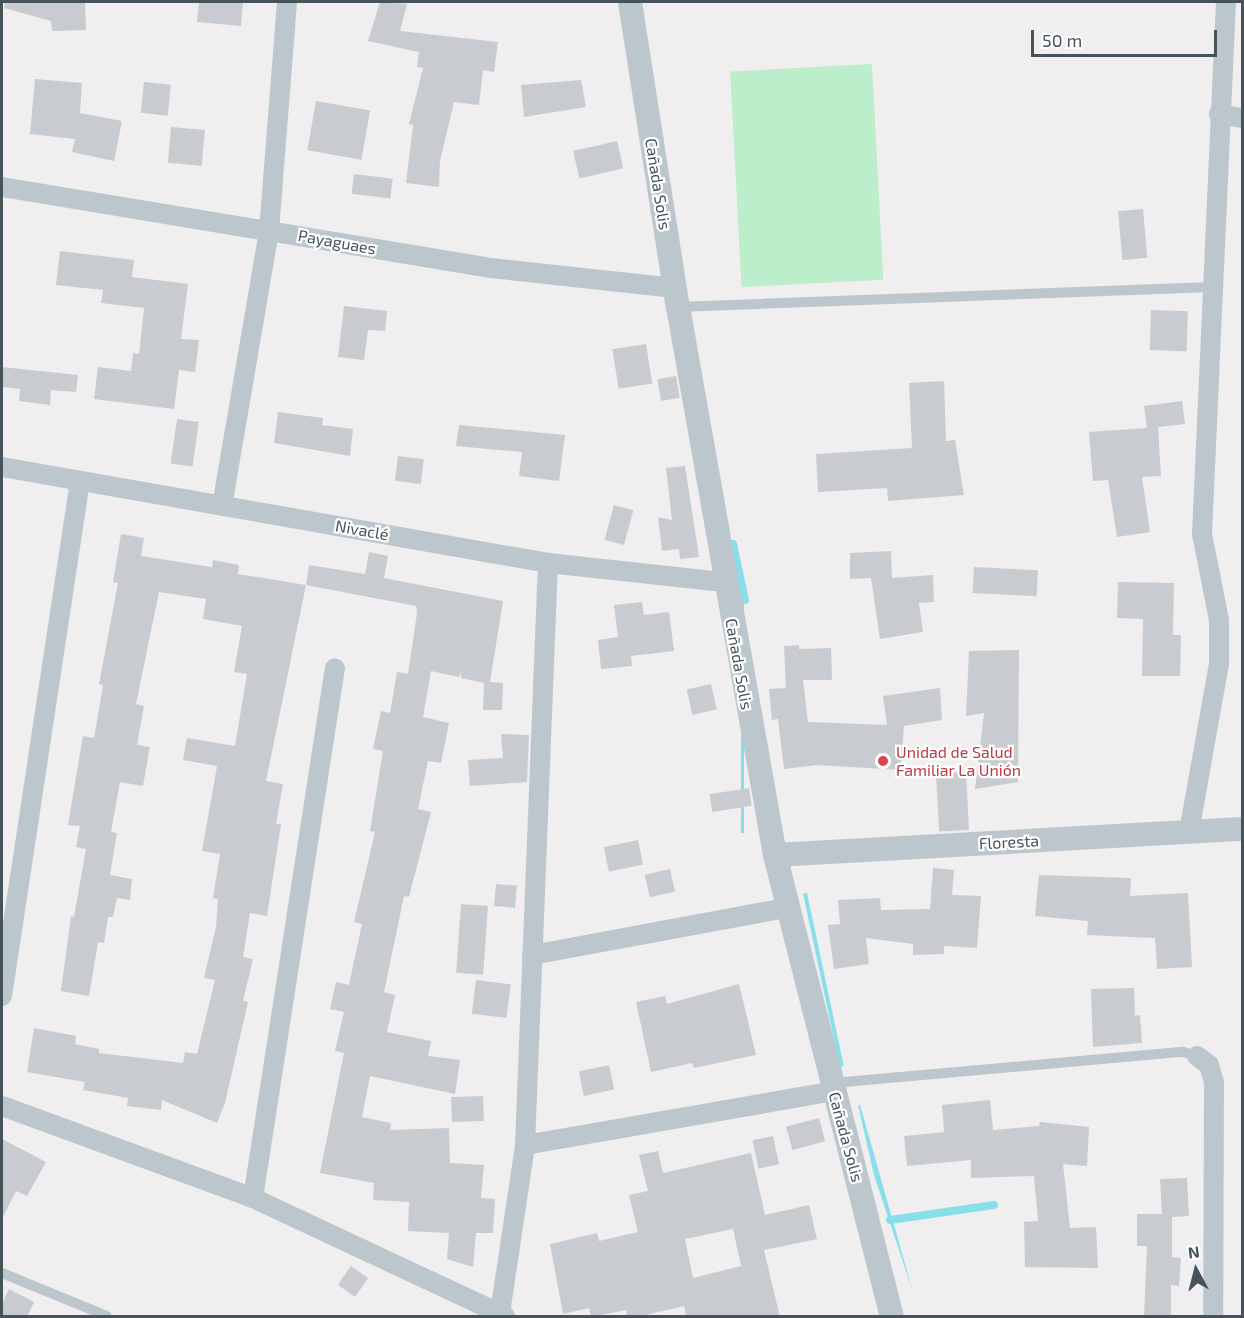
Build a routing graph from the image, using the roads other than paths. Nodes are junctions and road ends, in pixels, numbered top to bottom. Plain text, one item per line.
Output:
1 (287, 2) edge
2 (630, 2) edge
3 (1226, 2) edge
4 (1219, 114) junction
5 (1242, 118) edge
6 (2, 187) edge
7 (269, 231) junction
8 (1213, 287) junction
9 (676, 298) junction
10 (2, 467) edge
11 (80, 481) junction
12 (222, 506) junction
13 (548, 563) junction
14 (724, 582) junction
15 (335, 668) dead end
16 (1242, 828) edge
17 (1189, 832) junction
18 (774, 855) junction
19 (785, 908) junction
20 (532, 955) junction
21 (2, 996) edge
22 (1197, 1056) joint
23 (832, 1087) junction
24 (2, 1106) edge
25 (525, 1145) junction
26 (254, 1198) junction
27 (2, 1273) edge
28 (503, 1315) edge
29 (107, 1317) edge
30 (892, 1317) edge
31 (1213, 1317) edge

1 - 7 street
2 - 9 street, Cañada Solis
3 - 4 street
4 - 5 street
4 - 8 street
6 - 7 street, Payaguaes
7 - 9 street, Payaguaes
7 - 12 street
8 - 9 lane
8 - 17 street
9 - 14 street, Cañada Solis
10 - 11 street, Nivaclé
11 - 12 street, Nivaclé
11 - 21 street
12 - 13 street, Nivaclé
13 - 14 street, Nivaclé
13 - 20 street
14 - 18 street, Cañada Solis
15 - 26 street
16 - 17 street, Floresta
17 - 18 street, Floresta
18 - 19 street, Cañada Solis
19 - 20 street
19 - 23 street, Cañada Solis
20 - 25 street
22 - 23 lane
22 - 31 street
23 - 25 street
23 - 30 street, Cañada Solis
24 - 26 street
25 - 28 street
26 - 28 street
27 - 29 lane

